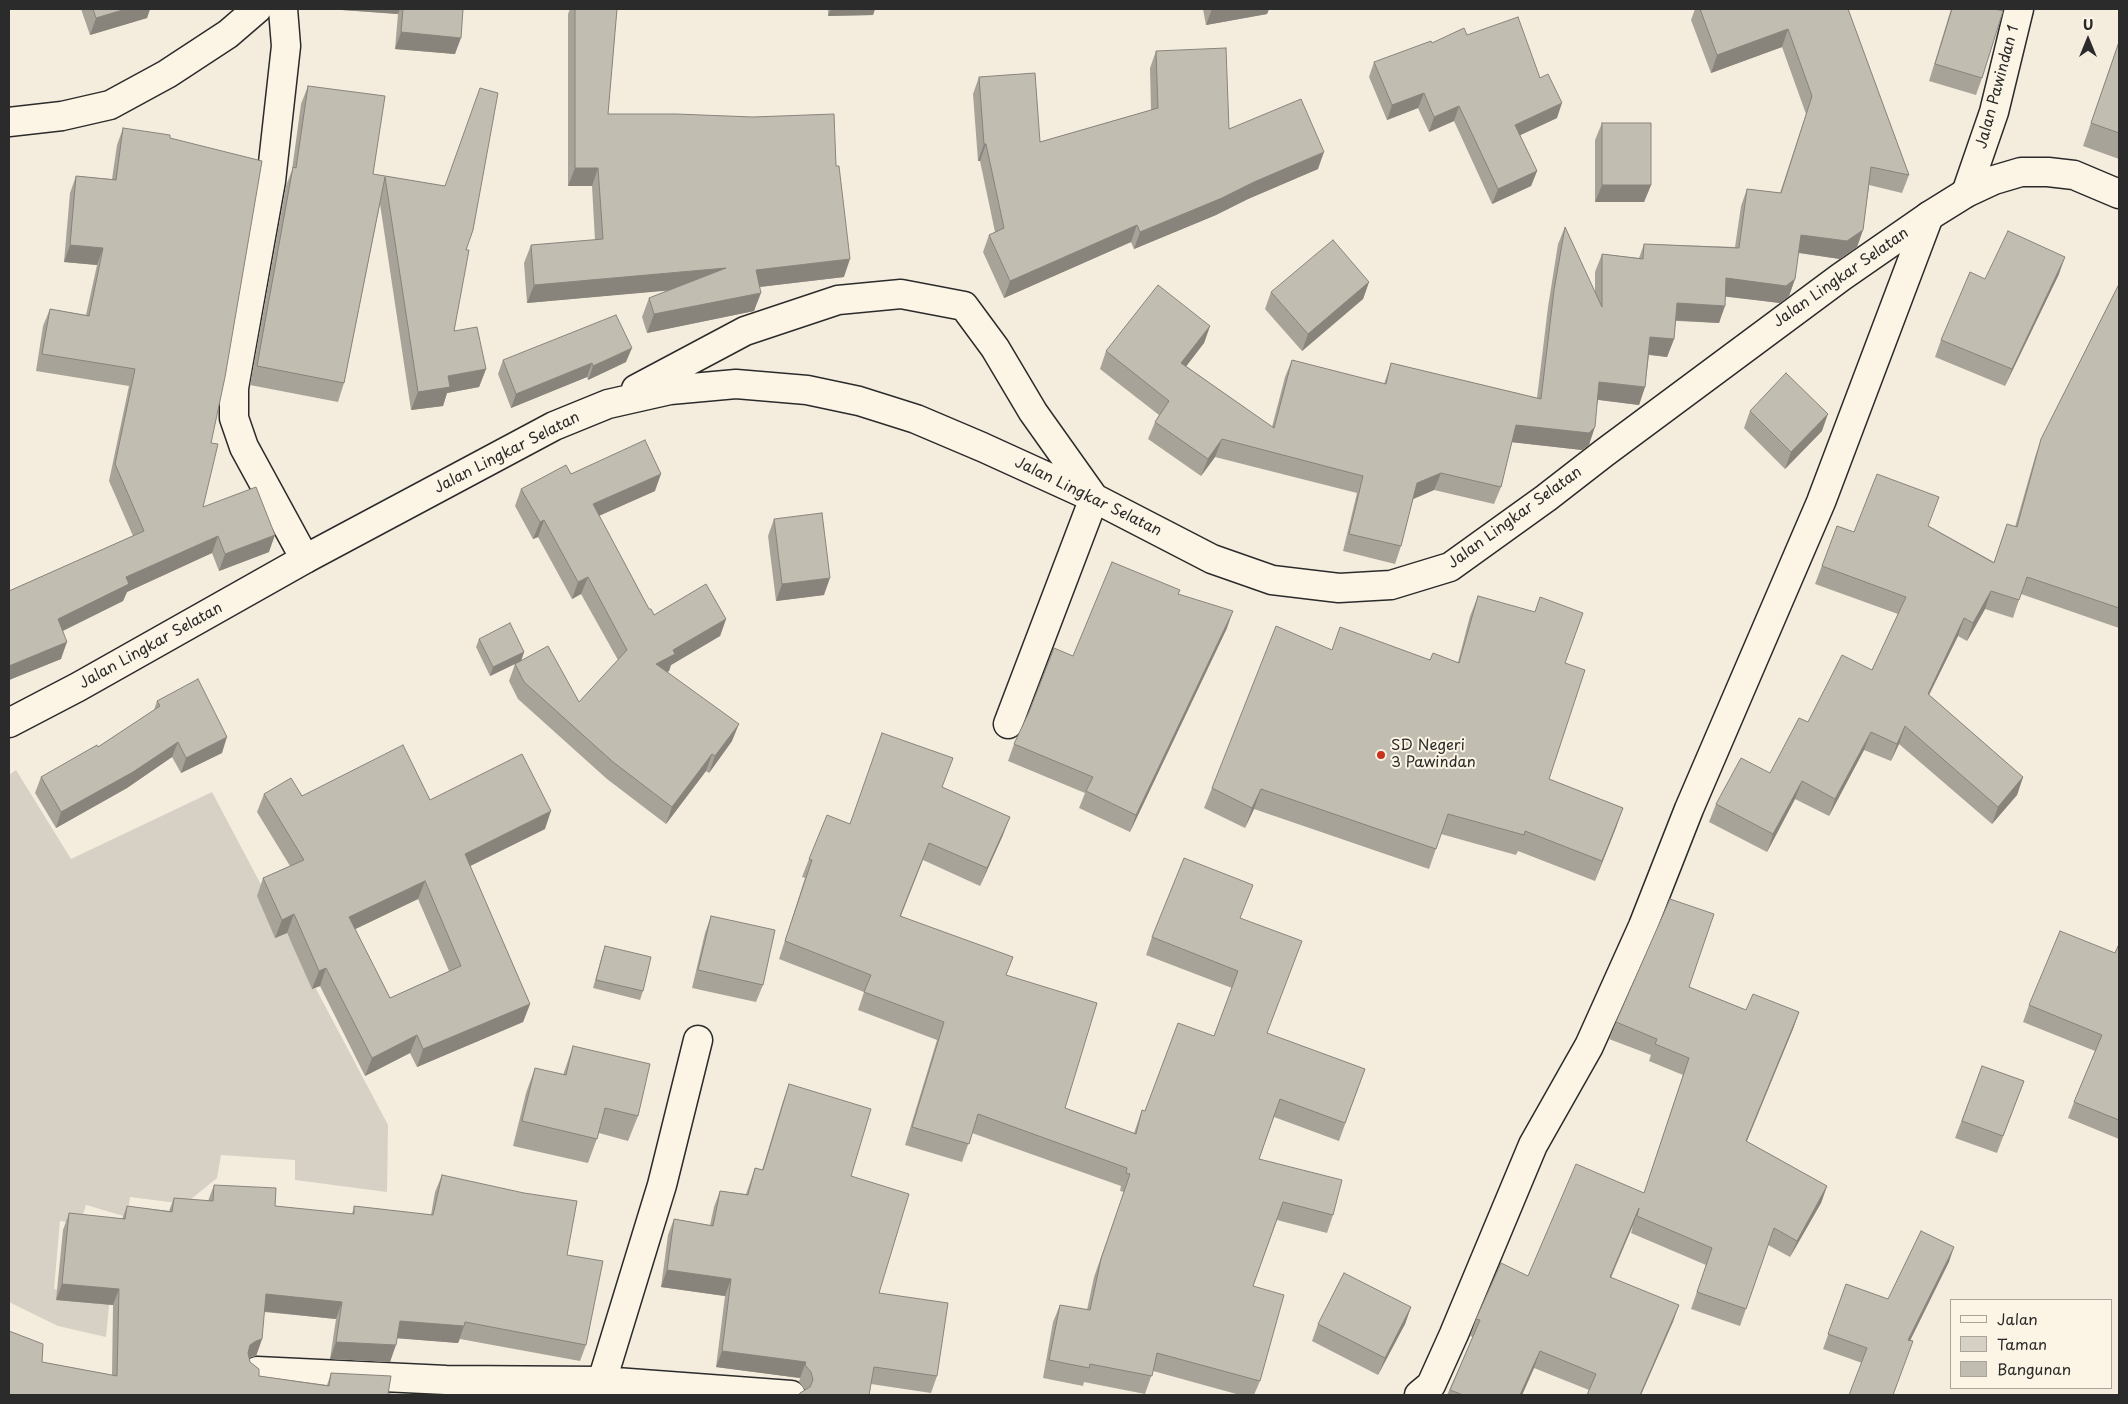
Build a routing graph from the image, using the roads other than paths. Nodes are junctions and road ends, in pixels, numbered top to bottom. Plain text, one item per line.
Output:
1 (257, 9) edge
2 (283, 9) edge
3 (2019, 9) edge
4 (9, 122) edge
5 (1966, 194) junction
6 (2119, 194) edge
7 (1929, 216) junction
8 (608, 404) junction
9 (1094, 498) junction
10 (306, 559) junction
11 (9, 723) edge
12 (1008, 724) dead end
13 (698, 1040) dead end
14 (257, 1371) edge
15 (601, 1388) edge
16 (791, 1395) edge
17 (1419, 1395) edge

1 - 4 street
2 - 10 street
3 - 5 street, Jalan Pawindan 1
5 - 6 street, Jalan Lingkar Selatan
5 - 7 street, Jalan Lingkar Selatan
7 - 9 street, Jalan Lingkar Selatan
7 - 17 street
8 - 9 street, Jalan Lingkar Selatan
8 - 9 street
8 - 10 street, Jalan Lingkar Selatan
9 - 12 street
10 - 11 street, Jalan Lingkar Selatan
13 - 15 street
14 - 15 street
15 - 16 street

